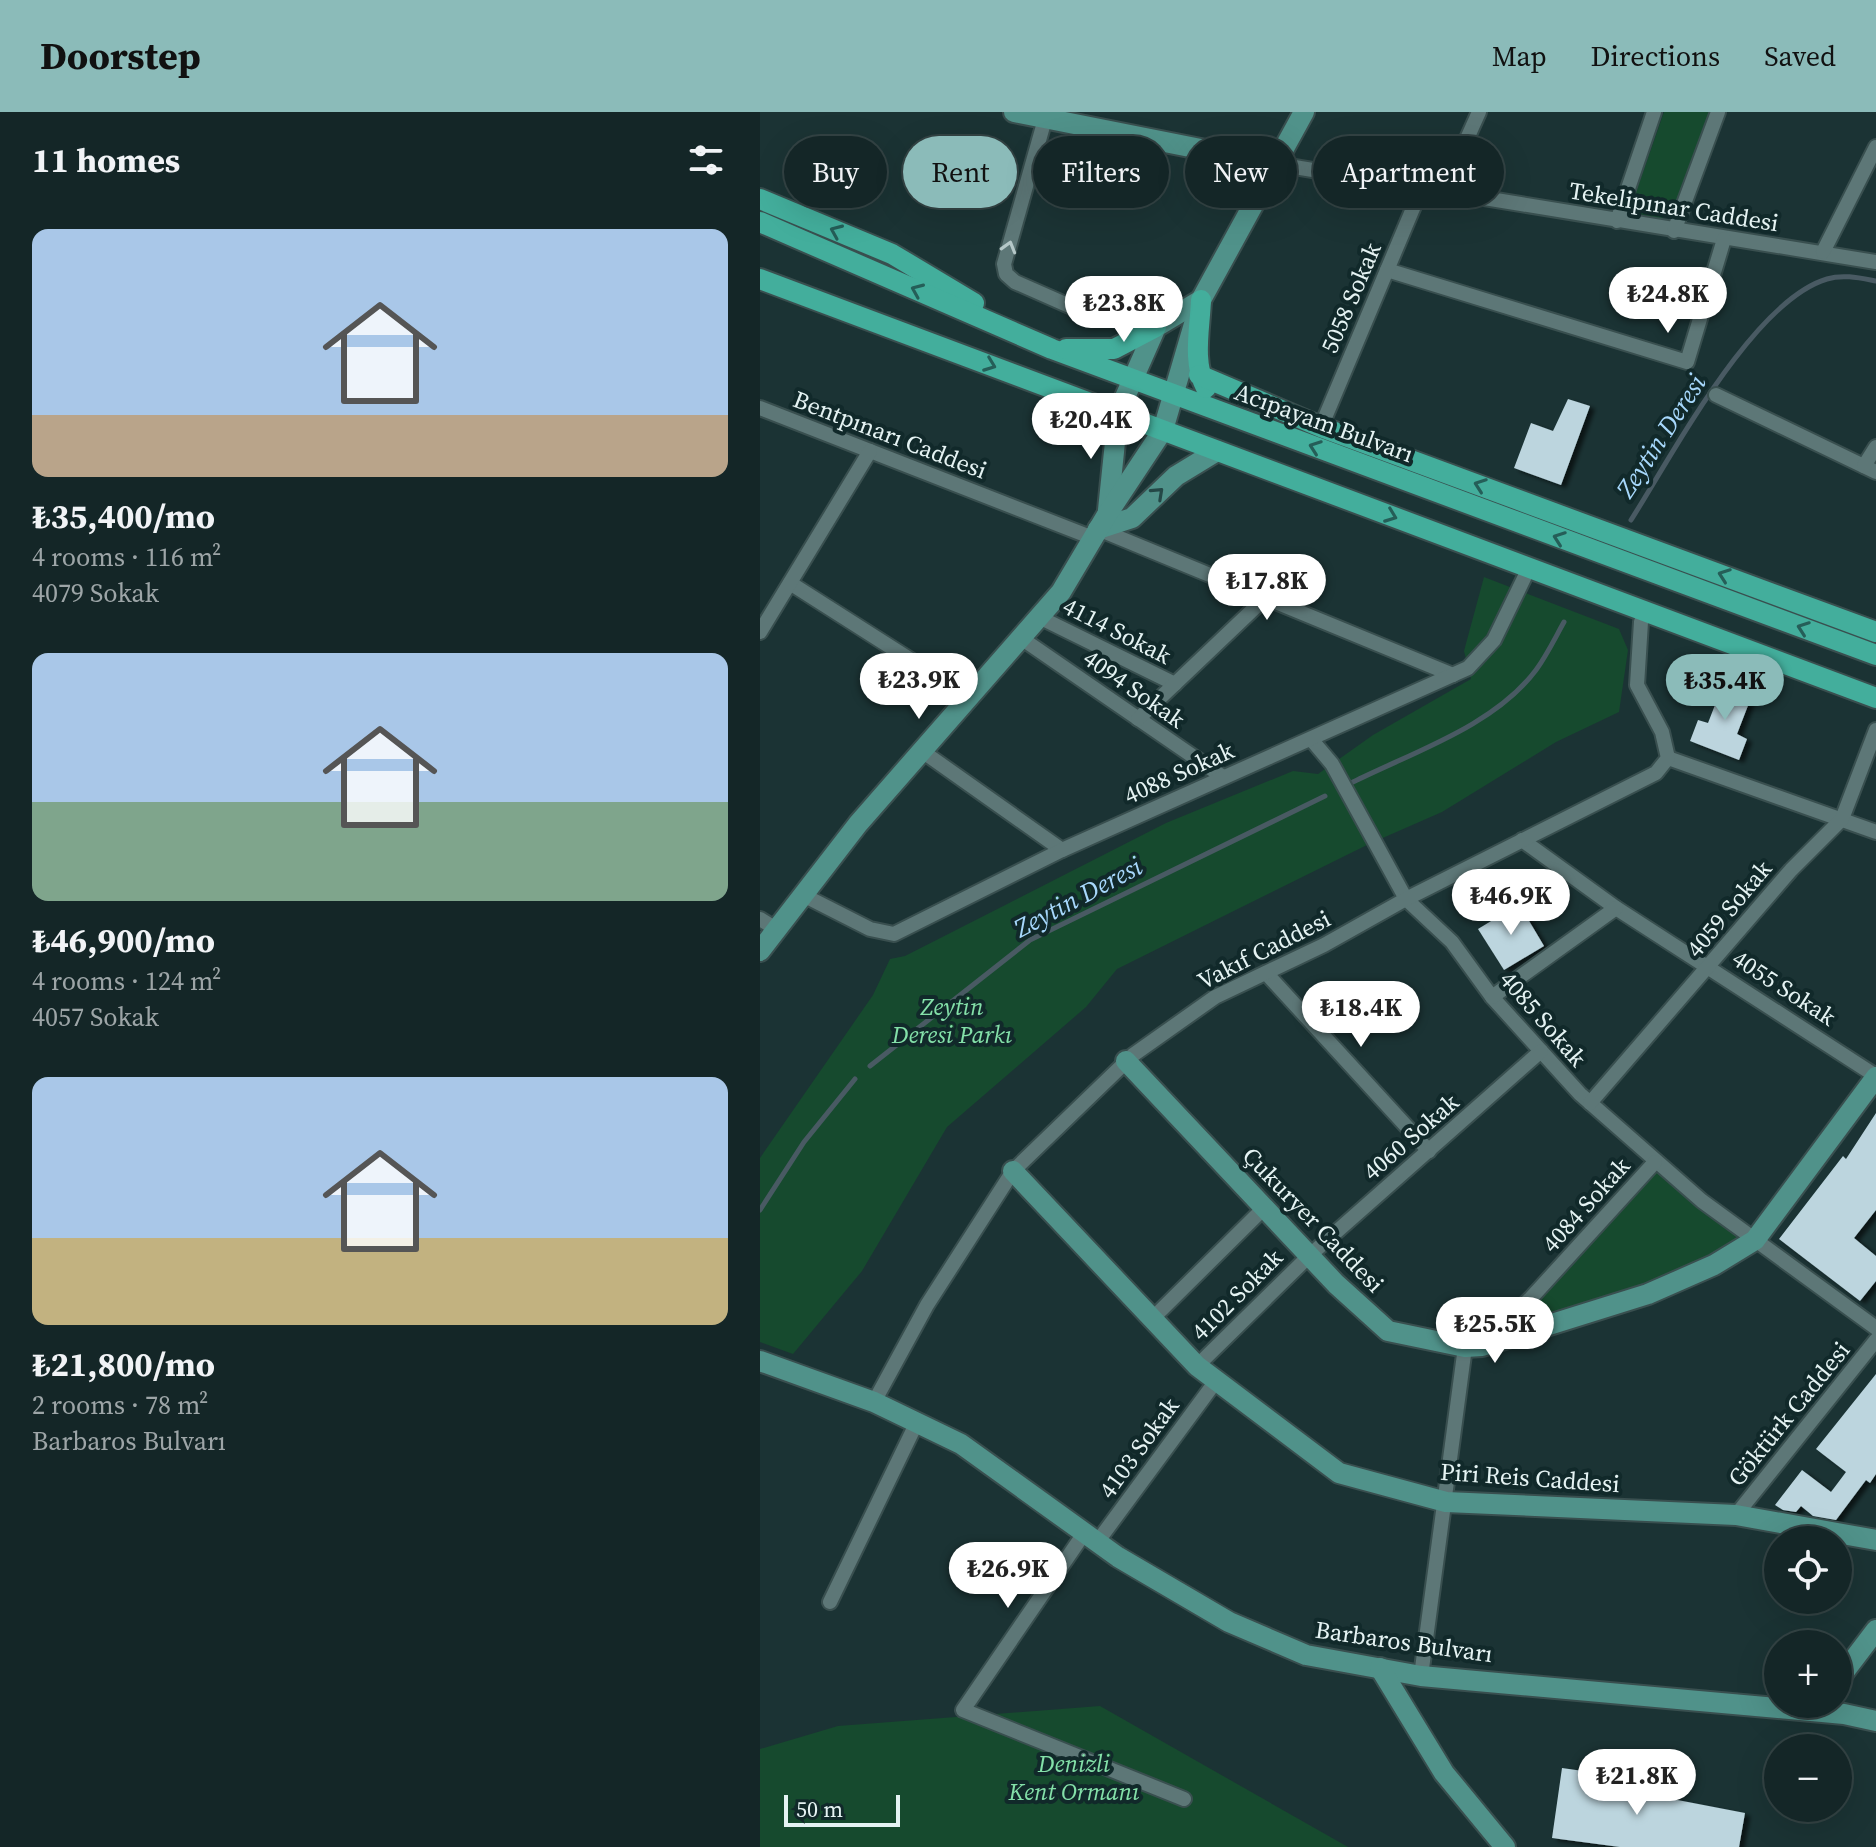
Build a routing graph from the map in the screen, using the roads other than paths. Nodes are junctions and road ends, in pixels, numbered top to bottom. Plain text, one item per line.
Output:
1 (1304, 112) edge
2 (1479, 112) edge
3 (1654, 112) edge
4 (1718, 112) edge
5 (1030, 115) edge
6 (1291, 136) edge
7 (1468, 136) edge
8 (1185, 146) edge
9 (1876, 147) edge
10 (760, 199) edge
11 (1504, 201) edge
12 (1252, 208) edge
13 (1413, 208) edge
14 (1617, 221) junction
15 (760, 222) edge
16 (1674, 231) junction
17 (1724, 239) junction
18 (1823, 252) junction
19 (1876, 262) edge
20 (1387, 270) junction
21 (760, 279) edge
22 (1201, 300) junction
23 (1156, 327) junction
24 (1052, 349) junction
25 (1199, 375) junction
26 (1133, 379) junction
27 (1174, 395) junction
28 (1716, 395) dead end
29 (760, 408) edge
30 (1219, 412) junction
31 (1118, 413) junction
32 (1321, 427) junction
33 (1163, 430) junction
34 (1876, 447) edge
35 (870, 451) junction
36 (1217, 451) junction
37 (1870, 469) edge
38 (1099, 527) junction
39 (1529, 568) junction
40 (790, 583) junction
41 (1263, 600) junction
42 (1646, 613) junction
43 (1039, 617) junction
44 (760, 632) edge
45 (1876, 632) edge
46 (1021, 638) junction
47 (1876, 655) edge
48 (1453, 675) junction
49 (1175, 684) junction
50 (969, 697) junction
51 (1876, 698) edge
52 (1138, 719) junction
53 (1876, 730) edge
54 (1311, 739) junction
55 (922, 751) junction
56 (1668, 758) junction
57 (1223, 777) junction
58 (1842, 819) junction
59 (1876, 832) edge
60 (1522, 840) junction
61 (1062, 850) junction
62 (803, 895) junction
63 (1406, 899) junction
64 (1616, 908) junction
65 (768, 924) edge
66 (760, 951) edge
67 (1711, 966) junction
68 (1266, 973) junction
69 (1492, 997) junction
70 (1541, 1051) junction
71 (1126, 1061) junction
72 (1871, 1073) edge
73 (1590, 1103) junction
74 (1429, 1151) junction
75 (1655, 1162) junction
76 (1013, 1171) junction
77 (1264, 1208) junction
78 (1759, 1243) junction
79 (1309, 1256) junction
80 (1152, 1319) junction
81 (1876, 1328) edge
82 (1876, 1340) edge
83 (1473, 1346) junction
84 (760, 1361) edge
85 (1197, 1366) junction
86 (1216, 1381) junction
87 (874, 1402) junction
88 (917, 1422) junction
89 (1446, 1502) junction
90 (1736, 1515) junction
91 (1091, 1537) junction
92 (1876, 1540) edge
93 (830, 1602) dead end
94 (1876, 1630) edge
95 (1852, 1662) edge
96 (1380, 1668) junction
97 (1421, 1676) junction
98 (1764, 1704) edge
99 (1852, 1716) edge
100 (1876, 1721) edge
101 (1184, 1799) dead end
102 (1505, 1847) edge

1 - 6 street
2 - 7 street
3 - 14 street
4 - 16 street
5 - 8 street
23 -> 5 street
9 - 18 street
24 -> 10 main road
11 - 14 street, Tekelipınar Caddesi
12 - 22 street
13 - 20 street, 5058 Sokak
14 - 16 street, Tekelipınar Caddesi
24 -> 15 main road, Acıpayam Bulvarı
16 - 17 street, Tekelipınar Caddesi
17 - 18 street, Tekelipınar Caddesi
17 - 20 street
18 - 19 street, Tekelipınar Caddesi
20 - 32 street, 5058 Sokak
21 -> 31 main road
22 - 23 street
22 - 25 main road
22 - 27 street
23 - 24 main road
23 - 26 street
24 - 26 main road, Acıpayam Bulvarı
25 - 30 main road
25 - 32 main road
26 - 27 main road, Acıpayam Bulvarı
26 - 31 street
27 - 30 main road, Acıpayam Bulvarı
27 - 33 street
28 - 37 street
29 - 35 street, Bentpınarı Caddesi
47 -> 30 main road, Acıpayam Bulvarı
31 - 33 main road
31 - 38 street
45 -> 32 main road
33 - 36 main road
33 - 38 street
34 - 37 street
35 - 38 street, Bentpınarı Caddesi
35 - 40 street
38 -> 36 street
36 -> 39 main road
38 - 41 street, Bentpınarı Caddesi
38 - 43 street
39 - 42 main road
39 - 48 street, 4088 Sokak
40 - 44 street
40 - 50 street
41 - 48 street, Bentpınarı Caddesi
41 - 49 street
42 - 51 main road
42 - 56 street
43 - 46 street
43 - 49 street, 4114 Sokak
46 - 50 street
46 - 52 street, 4094 Sokak
48 - 54 street, 4088 Sokak
49 - 52 street
50 - 55 street
52 - 57 street, 4094 Sokak
53 - 58 street, 4059 Sokak
54 - 57 street, 4088 Sokak
54 - 63 street, 4085 Sokak
55 - 61 street
55 - 62 street
56 - 58 street
56 - 60 street, Vakıf Caddesi
57 - 61 street, 4088 Sokak
58 - 59 street
58 - 67 street, 4059 Sokak
60 - 63 street, Vakıf Caddesi
60 - 64 street, 4055 Sokak
61 - 62 street, 4088 Sokak
62 - 65 street
63 - 68 street, Vakıf Caddesi
63 - 69 street, 4085 Sokak
64 - 67 street, 4055 Sokak
64 - 69 street
65 - 66 street
67 - 72 street, 4055 Sokak
67 - 73 street, 4059 Sokak
68 - 71 street, Vakıf Caddesi
68 - 74 street
69 - 70 street, 4085 Sokak
70 - 73 street, 4085 Sokak
70 - 74 street, 4060 Sokak
71 - 76 street, Vakıf Caddesi
71 - 77 street, Çukuryer Caddesi
72 - 78 street, Çukuryer Caddesi
73 - 75 street, 4085 Sokak
74 - 79 street, 4060 Sokak
75 - 78 street, 4085 Sokak
75 - 83 street, 4084 Sokak
76 - 80 street, Piri Reis Caddesi
76 - 87 street, Vakıf Caddesi
77 - 79 street, Çukuryer Caddesi
77 - 80 street
78 - 81 street, 4085 Sokak
78 - 83 street, Çukuryer Caddesi
79 - 83 street, Çukuryer Caddesi
79 - 85 street, 4102 Sokak
80 - 85 street, Piri Reis Caddesi
82 - 90 street, Göktürk Caddesi
83 - 89 street
84 - 87 street, Barbaros Bulvarı
85 - 86 street, Piri Reis Caddesi
86 - 89 street, Piri Reis Caddesi
86 - 91 street, 4103 Sokak
87 - 88 street, Barbaros Bulvarı
88 - 91 street, Barbaros Bulvarı
88 - 93 street
89 - 90 street, Piri Reis Caddesi
89 - 97 street
90 - 92 street, Piri Reis Caddesi
91 - 96 street, Barbaros Bulvarı
91 - 101 street, 4103 Sokak
94 - 95 street
96 - 97 street, Barbaros Bulvarı
96 - 102 street
97 - 98 street, Barbaros Bulvarı
99 - 100 street, Barbaros Bulvarı

